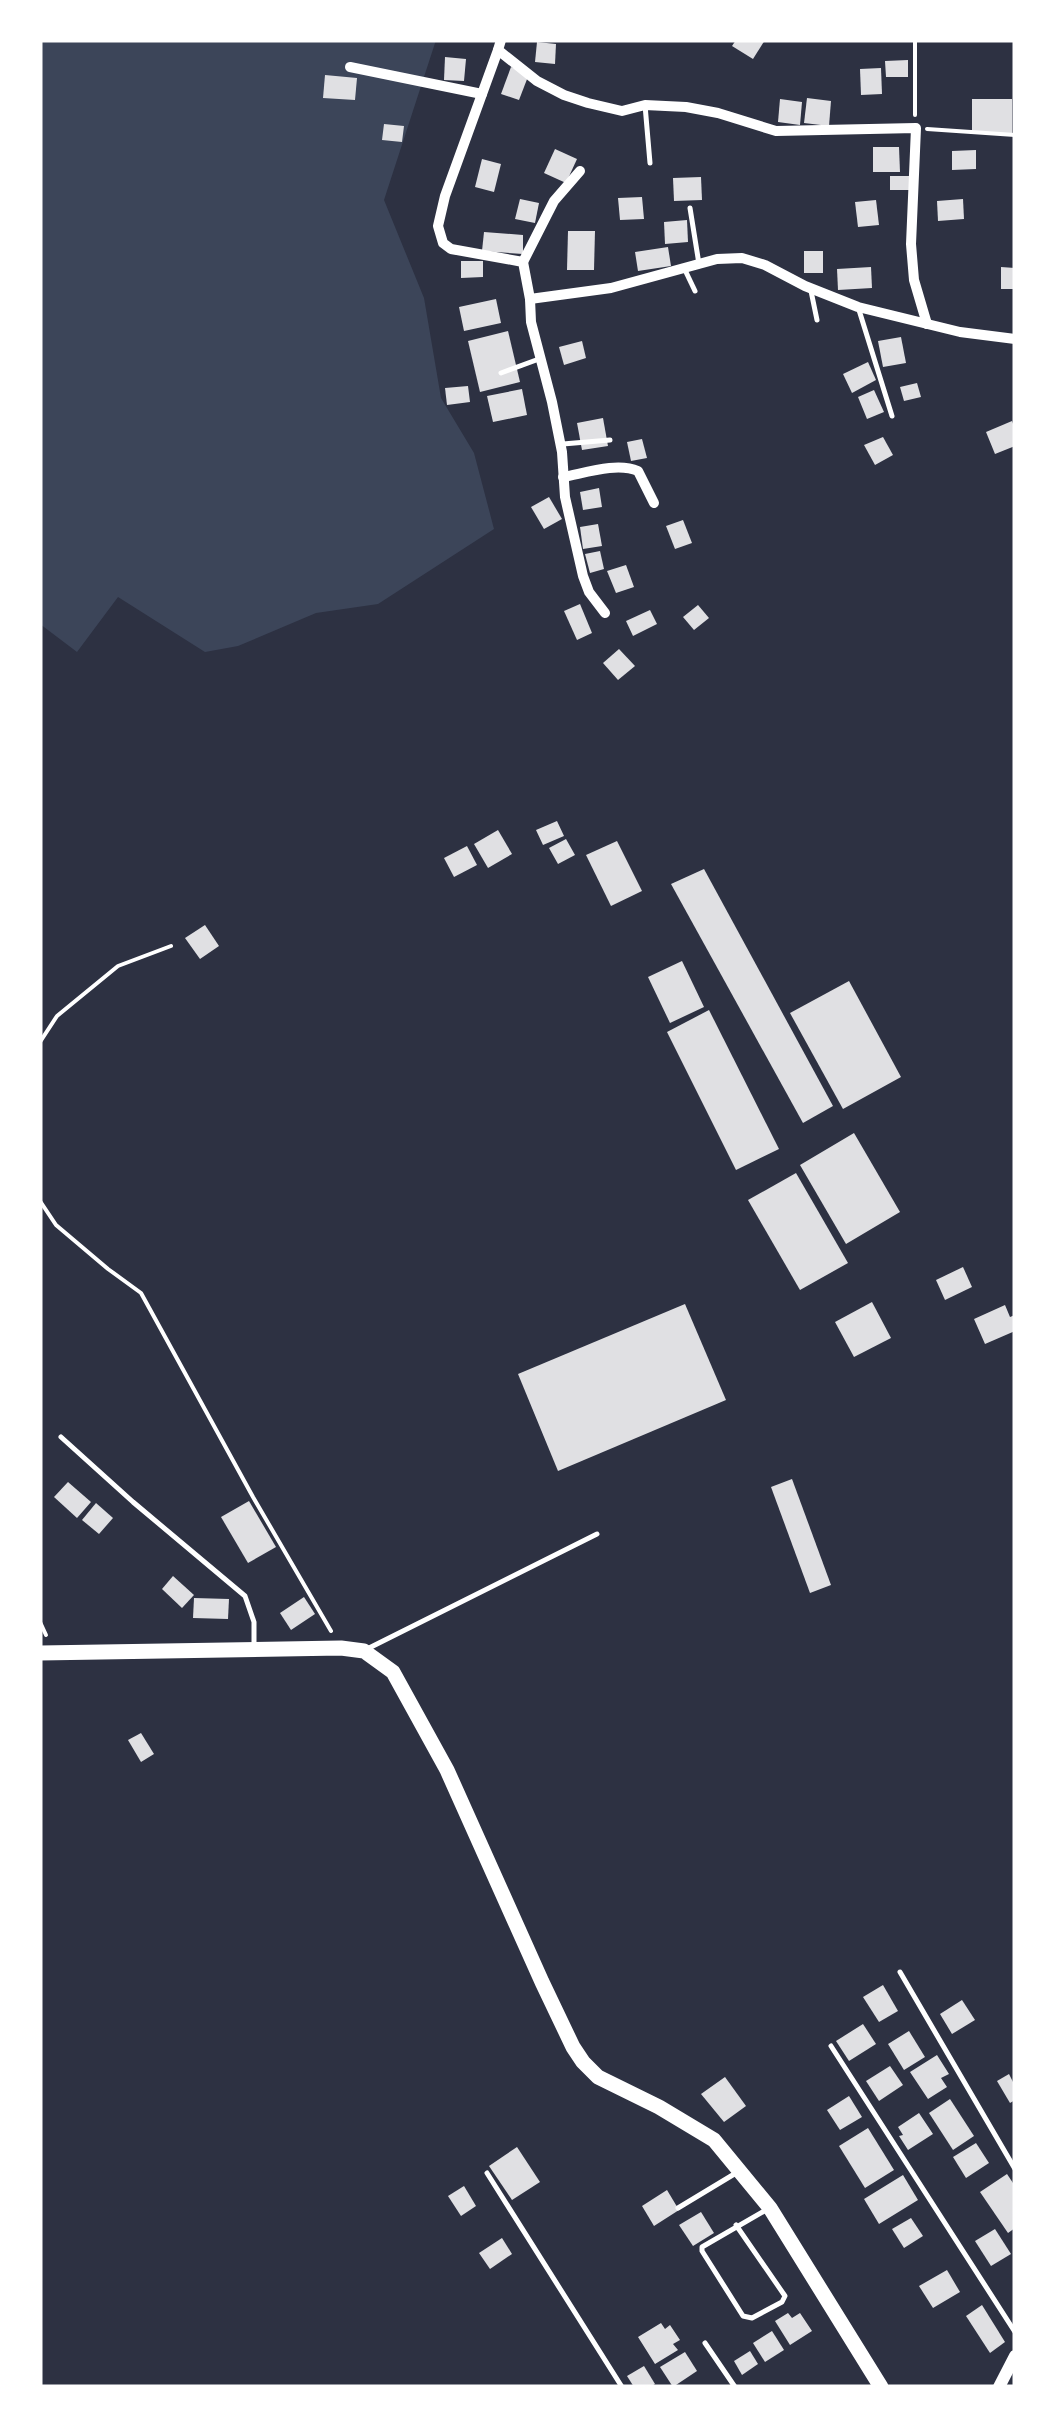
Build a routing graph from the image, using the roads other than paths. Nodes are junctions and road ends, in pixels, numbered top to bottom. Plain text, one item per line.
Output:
1 (499, 45) edge
2 (350, 67) dead end
3 (482, 94) junction
4 (645, 105) junction
5 (650, 163) dead end
6 (580, 171) dead end
7 (690, 208) dead end
8 (523, 262) junction
9 (699, 264) junction
10 (684, 267) junction
11 (810, 288) junction
12 (695, 292) dead end
13 (530, 299) junction
14 (858, 307) junction
15 (817, 320) dead end
16 (927, 324) junction
17 (1015, 339) edge
18 (539, 359) junction
19 (502, 373) dead end
20 (892, 416) dead end
21 (610, 440) dead end
22 (560, 445) junction
23 (563, 477) junction
24 (654, 503) dead end
25 (605, 613) dead end
26 (61, 1437) dead end
27 (597, 1534) dead end
28 (254, 1651) junction
29 (364, 1651) junction
30 (40, 1653) edge
31 (900, 1972) dead end
32 (831, 2046) dead end
33 (1015, 2169) edge
34 (741, 2170) junction
35 (487, 2173) dead end
36 (678, 2208) dead end
37 (770, 2208) junction
38 (736, 2225) junction
39 (1015, 2332) edge
40 (705, 2343) dead end
41 (1015, 2356) edge
42 (622, 2387) edge
43 (735, 2387) edge
44 (882, 2387) edge
45 (999, 2387) edge

1 - 3 street
1 - 4 street
2 - 3 street
3 - 8 street
4 - 5 lane
4 - 16 street
6 - 8 street
7 - 9 lane
8 - 13 street
9 - 10 street
9 - 11 street
10 - 12 lane
10 - 13 street
11 - 14 street
11 - 15 lane
13 - 18 street
14 - 16 street
14 - 20 lane
16 - 17 street
18 - 19 lane
18 - 22 street
21 - 22 lane
22 - 23 street
23 - 24 street
23 - 25 street
26 - 28 lane
27 - 29 lane
28 - 29 main road
28 - 30 main road
29 - 34 main road
31 - 33 lane
32 - 39 lane
34 - 36 lane
34 - 37 main road
35 - 42 lane
37 - 38 lane
37 - 44 main road
38 - 38 lane
40 - 43 lane
41 - 45 street

